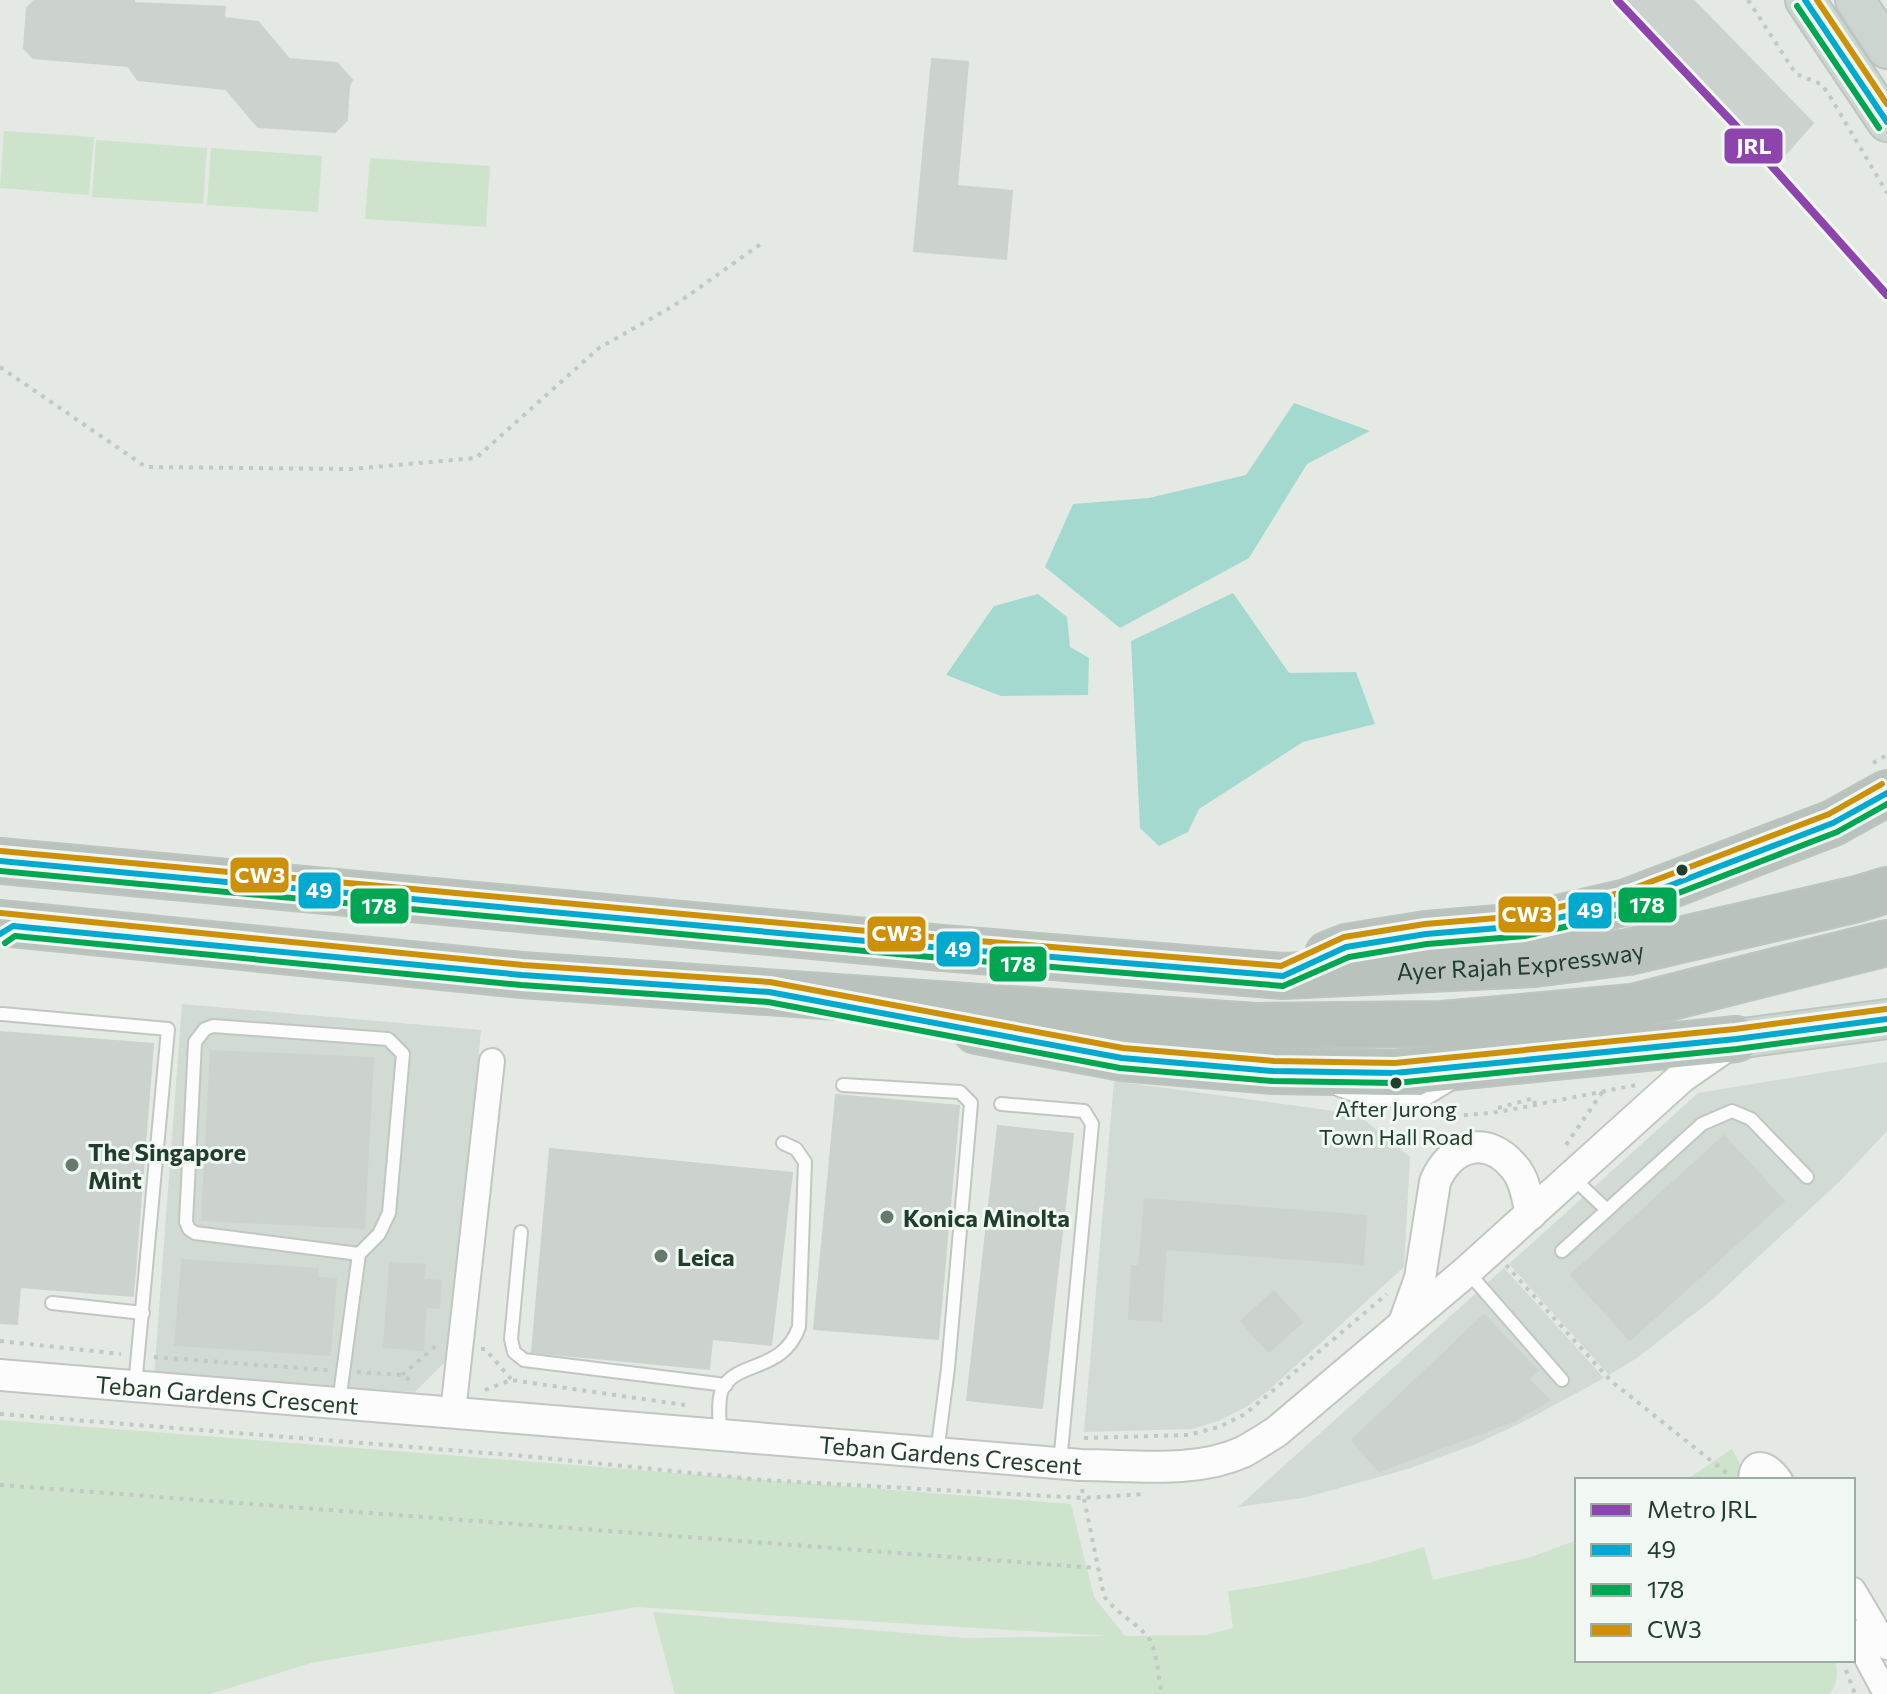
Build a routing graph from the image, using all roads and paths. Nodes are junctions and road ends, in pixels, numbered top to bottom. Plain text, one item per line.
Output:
1 (1748, 0) edge
2 (1805, 0) edge
3 (1857, 1) edge
4 (1887, 49) edge
5 (1887, 122) edge
6 (1887, 193) edge
7 (762, 243) dead end
8 (0, 367) edge
9 (1887, 793) edge
10 (0, 861) edge
11 (1887, 890) edge
12 (4, 928) edge
13 (1887, 943) edge
14 (1283, 976) junction
15 (769, 992) junction
16 (2, 1014) dead end
17 (1887, 1019) edge
18 (1736, 1039) junction
19 (492, 1061) dead end
20 (1682, 1077) junction
21 (843, 1085) dead end
22 (1603, 1091) junction
23 (1001, 1104) dead end
24 (1535, 1105) junction
25 (1498, 1108) dead end
26 (1434, 1118) dead end
27 (783, 1143) dead end
28 (1567, 1164) junction
29 (1807, 1177) dead end
30 (1607, 1210) junction
31 (1531, 1214) junction
32 (521, 1232) dead end
33 (1562, 1251) dead end
34 (359, 1254) junction
35 (1499, 1258) dead end
36 (1467, 1271) junction
37 (1396, 1285) dead end
38 (52, 1303) dead end
39 (143, 1313) junction
40 (1403, 1324) junction
41 (0, 1341) edge
42 (138, 1356) junction
43 (343, 1371) junction
44 (0, 1375) edge
45 (1562, 1380) dead end
46 (726, 1385) junction
47 (135, 1386) junction
48 (454, 1401) junction
49 (339, 1402) junction
50 (0, 1414) edge
51 (720, 1422) junction
52 (937, 1453) junction
53 (1068, 1455) junction
54 (1738, 1478) edge
55 (1751, 1478) edge
56 (1779, 1478) edge
57 (0, 1485) edge
58 (1083, 1498) junction
59 (1097, 1568) junction
60 (1855, 1593) edge
61 (1855, 1636) edge
62 (1887, 1647) edge
63 (1843, 1662) edge
64 (1162, 1694) edge
65 (1855, 1694) edge
66 (1886, 1694) edge

1 - 6 path
2 - 5 main road
3 - 4 main road
7 - 8 path
9 - 14 highway
10 - 14 highway, Ayer Rajah Expressway
11 - 14 highway, Ayer Rajah Expressway
12 - 15 highway
13 - 15 highway
15 - 18 highway
16 - 39 lane
17 - 18 main road
18 - 20 street
19 - 48 street
20 - 22 path
20 - 28 street
21 - 52 lane
22 - 24 path
22 - 28 path
23 - 53 lane
24 - 25 path
24 - 26 path
27 - 46 lane
28 - 30 lane
28 - 31 street
29 - 30 lane
30 - 33 lane
31 - 36 street, Teban Gardens Crescent
31 - 40 street, Teban Gardens Crescent
32 - 46 lane
34 - 34 lane
34 - 43 lane
35 - 54 path
36 - 40 street, Teban Gardens Crescent
36 - 45 lane
37 - 53 path
38 - 39 lane
39 - 42 lane
40 - 53 street, Teban Gardens Crescent
41 - 42 path
42 - 43 path
42 - 47 lane
43 - 48 path
43 - 49 lane
44 - 47 street, Teban Gardens Crescent
46 - 51 lane
47 - 49 street, Teban Gardens Crescent
48 - 49 street, Teban Gardens Crescent
48 - 51 street, Teban Gardens Crescent
48 - 51 path
50 - 58 path
51 - 52 street, Teban Gardens Crescent
52 - 53 street, Teban Gardens Crescent
53 - 58 path
55 - 56 street
57 - 59 path
58 - 59 path
59 - 64 path
60 - 62 street
61 - 66 street
63 - 65 path

